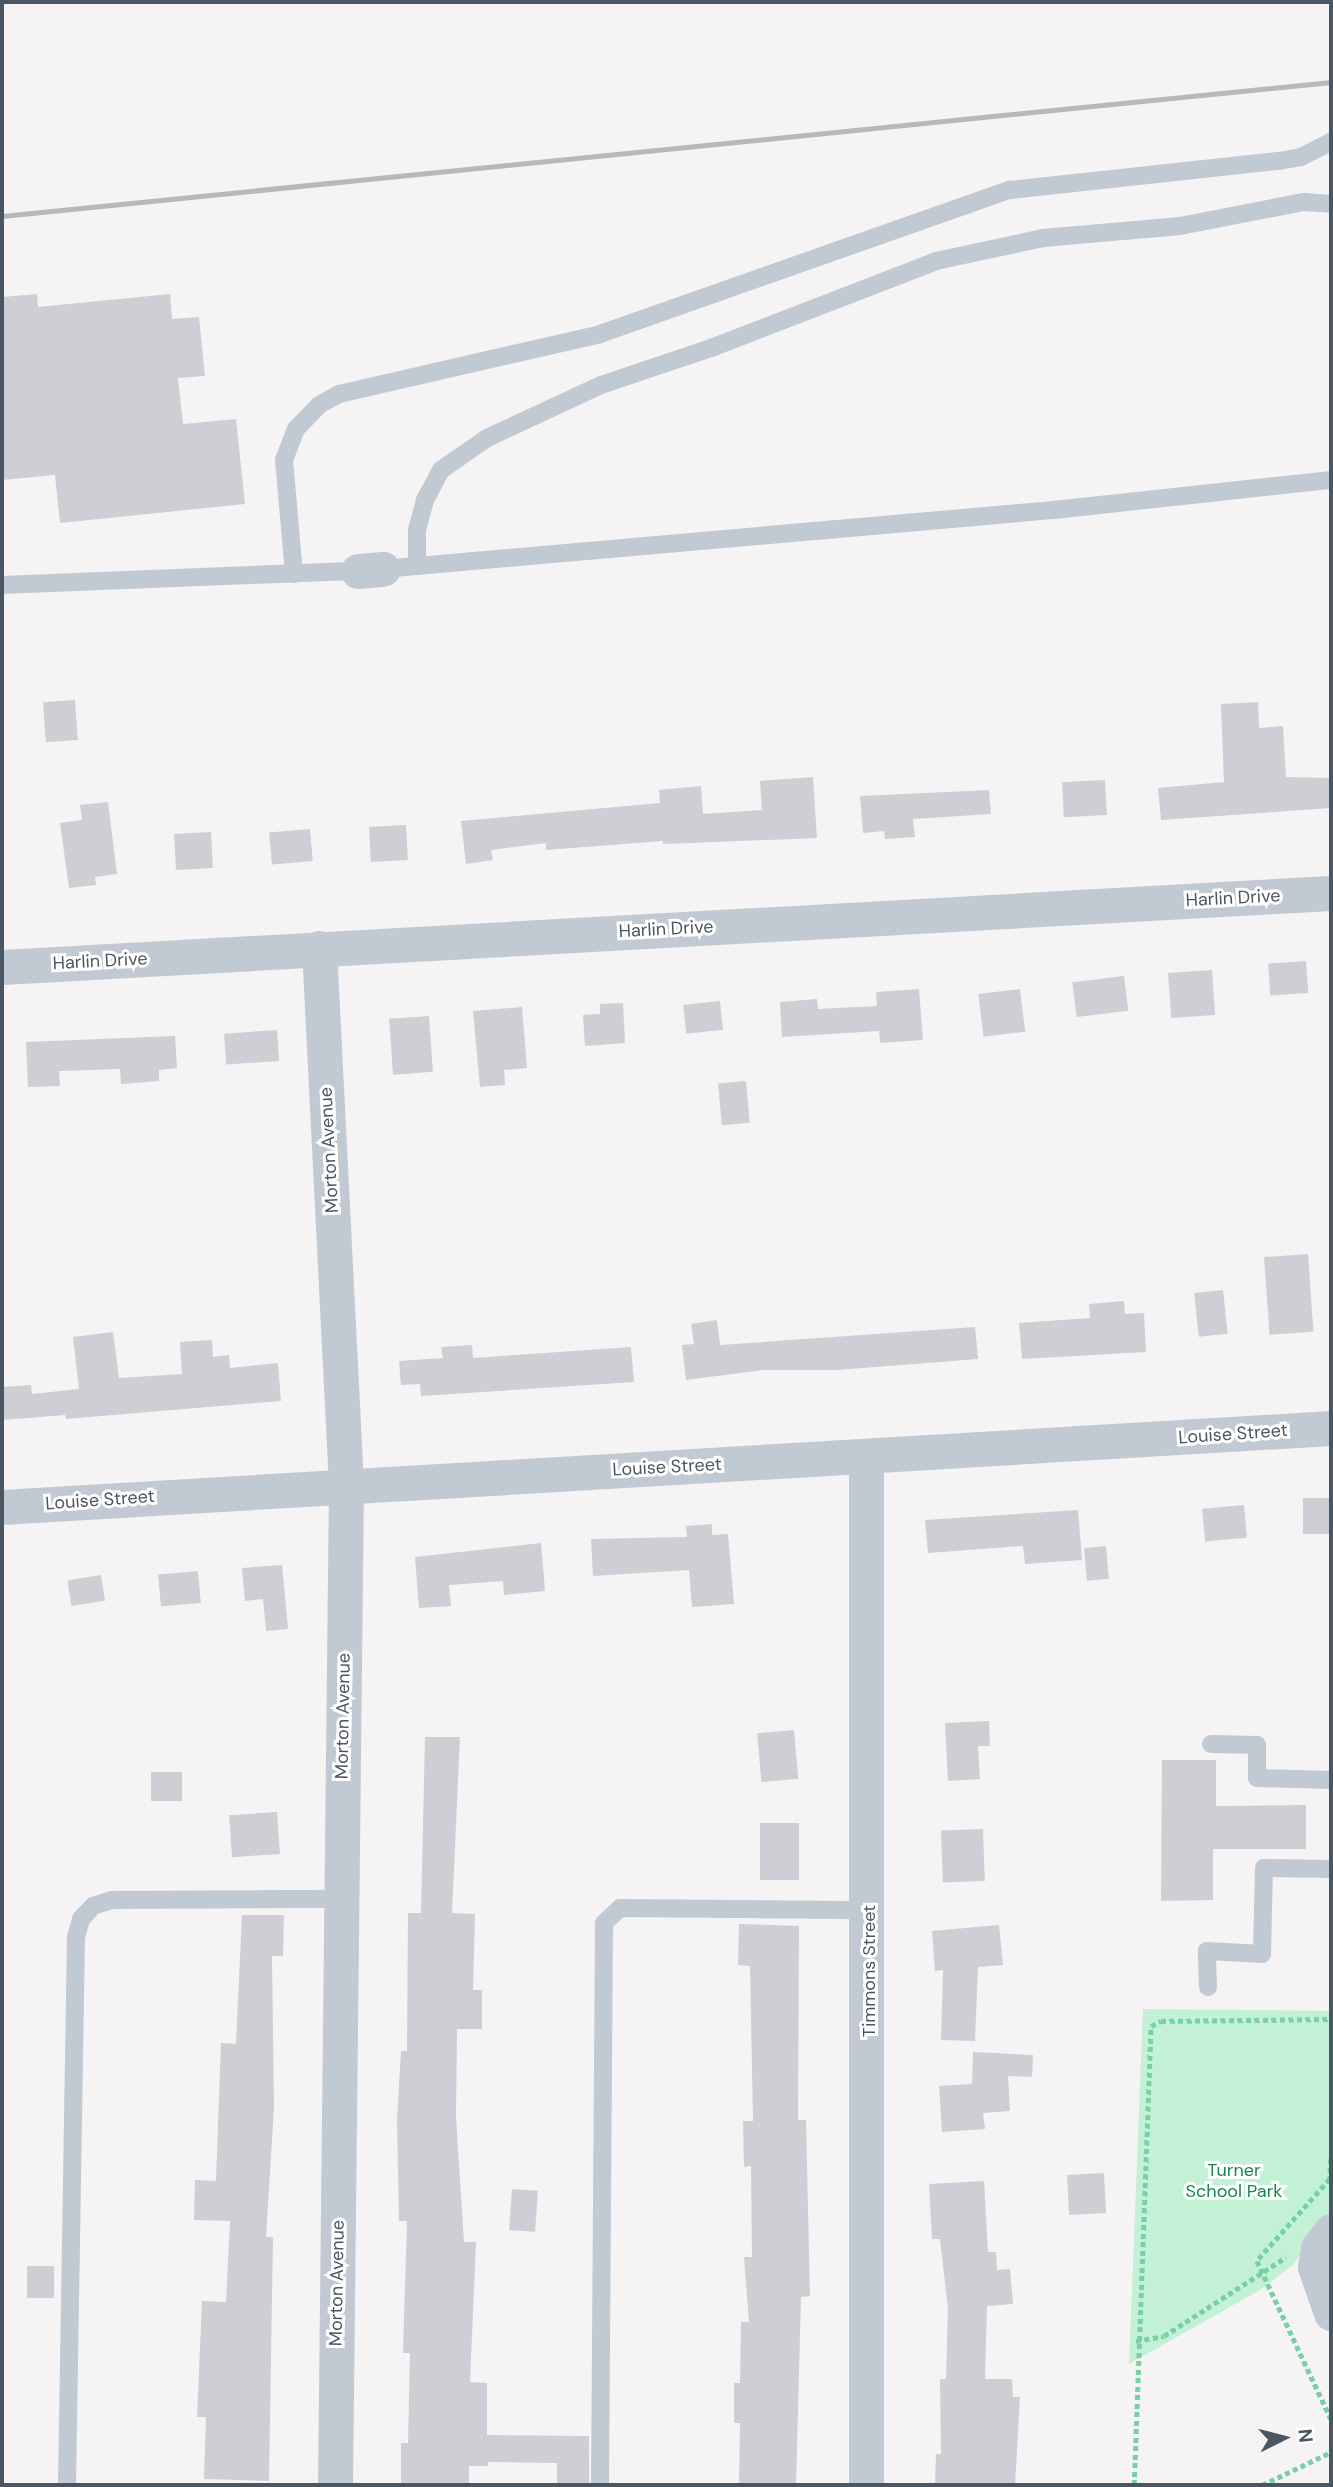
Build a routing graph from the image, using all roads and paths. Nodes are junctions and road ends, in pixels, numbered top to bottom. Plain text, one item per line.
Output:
1 (1331, 142) edge
2 (1331, 204) edge
3 (1331, 480) edge
4 (417, 566) junction
5 (294, 574) junction
6 (2, 585) edge
7 (1331, 893) edge
8 (319, 948) junction
9 (2, 967) edge
10 (1331, 1428) edge
11 (866, 1457) junction
12 (346, 1484) junction
13 (2, 1507) edge
14 (1211, 1744) dead end
15 (1331, 1780) edge
16 (1331, 1869) edge
17 (341, 1899) junction
18 (869, 1910) junction
19 (1208, 1987) dead end
20 (1331, 2020) edge
21 (1331, 2231) edge
22 (1315, 2267) junction
23 (1331, 2313) edge
24 (1136, 2341) junction
25 (1331, 2452) edge
26 (67, 2485) edge
27 (335, 2485) edge
28 (600, 2485) edge
29 (866, 2485) edge
30 (1134, 2485) edge
31 (1262, 2485) edge

1 - 5 lane
2 - 4 lane
3 - 4 lane
4 - 5 lane
5 - 6 lane
7 - 8 street, Harlin Drive
8 - 9 street, Harlin Drive
8 - 12 street, Morton Avenue
10 - 11 street, Louise Street
11 - 12 street, Louise Street
11 - 18 street, Timmons Street
12 - 13 street, Louise Street
12 - 17 street, Morton Avenue
14 - 15 lane
16 - 19 lane
17 - 26 lane
17 - 27 street, Morton Avenue
18 - 28 lane
18 - 29 street, Timmons Street
20 - 24 path
21 - 22 street
22 - 23 street
22 - 24 path
24 - 30 path
25 - 31 path

